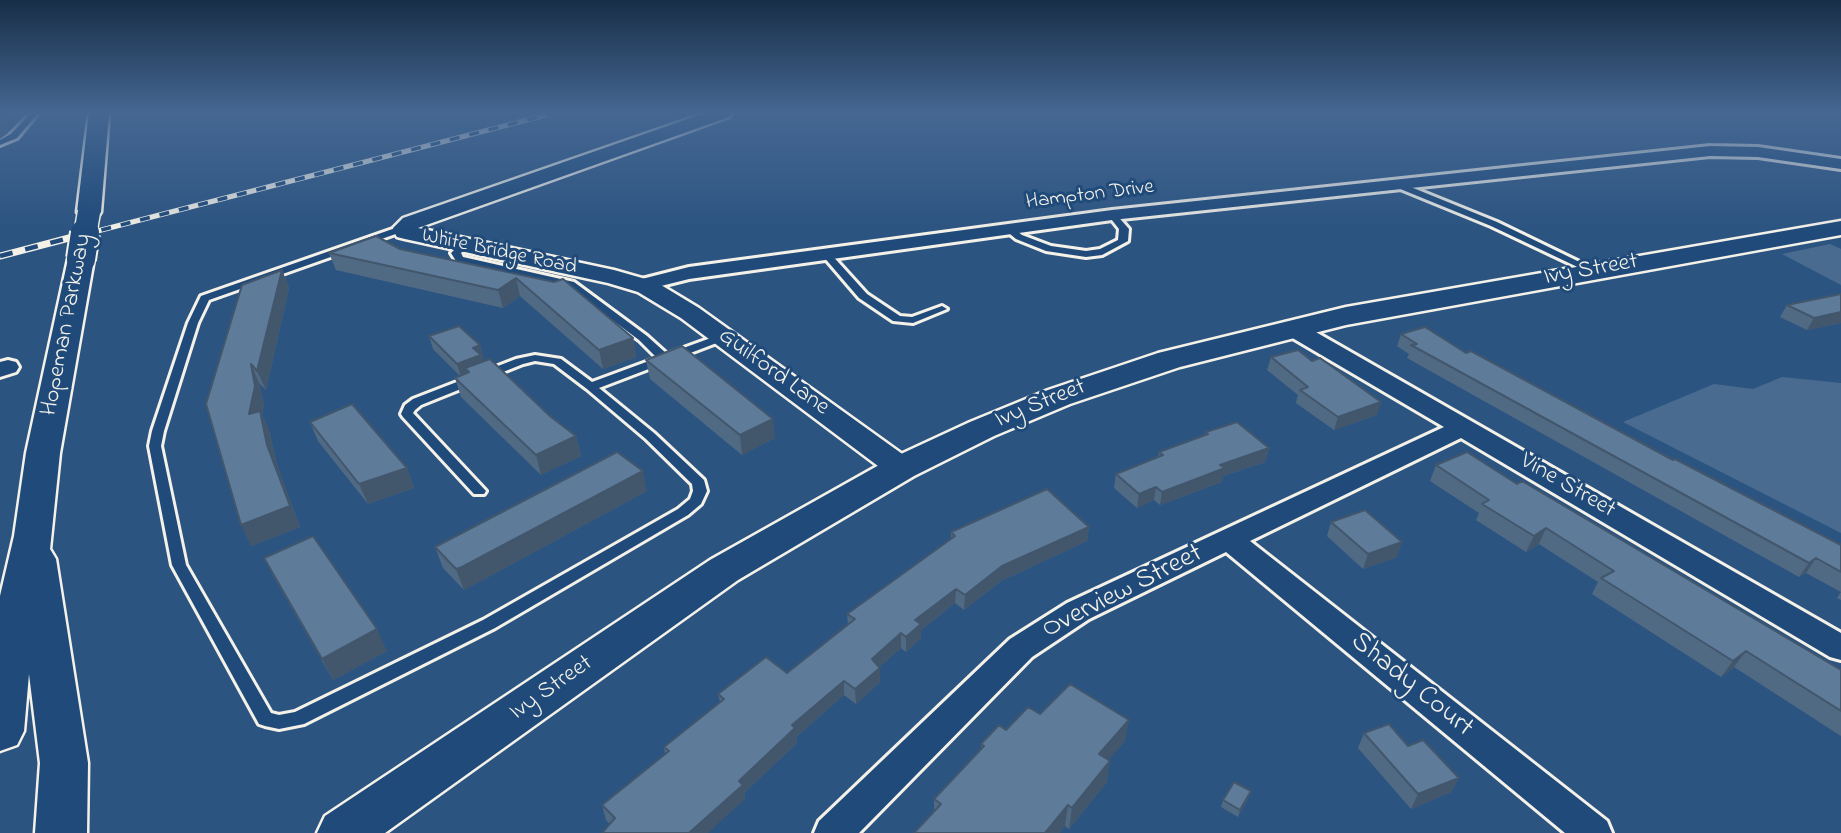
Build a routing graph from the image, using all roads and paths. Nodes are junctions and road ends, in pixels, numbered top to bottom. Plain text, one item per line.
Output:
1 (95, 152) edge
2 (618, 152) edge
3 (1702, 152) edge
4 (1752, 152) edge
5 (1841, 164) edge
6 (1396, 184) junction
7 (1112, 215) junction
8 (404, 228) junction
9 (1841, 228) edge
10 (1009, 229) junction
11 (464, 246) junction
12 (826, 254) junction
13 (1591, 270) junction
14 (640, 285) junction
15 (943, 309) dead end
16 (1293, 328) junction
17 (723, 337) junction
18 (666, 359) junction
19 (591, 387) junction
20 (1464, 427) junction
21 (901, 468) junction
22 (479, 491) dead end
23 (33, 536) junction
24 (1230, 539) junction
25 (1841, 648) edge
26 (0, 731) edge
27 (61, 833) edge
28 (343, 833) edge
29 (833, 833) edge
30 (1593, 833) edge

1 - 23 main road, Hopeman Parkway, bridge
2 - 8 street, White Bridge Road
3 - 6 street, Hampton Drive
4 - 5 street, Hampton Drive
6 - 7 street, Hampton Drive
6 - 13 lane
7 - 10 street, Hampton Drive
7 - 10 lane
8 - 11 street, White Bridge Road
8 - 19 lane
9 - 13 main road, Ivy Street
10 - 12 street, Hampton Drive
11 - 14 street, White Bridge Road
11 - 18 lane
12 - 14 street, Hampton Drive
12 - 15 lane
13 - 16 main road, Ivy Street
14 - 17 street, Guilford Lane
16 - 20 street, Vine Street
16 - 21 main road, Ivy Street
17 - 18 lane
17 - 21 street, Guilford Lane
18 - 19 lane
19 - 22 lane
20 - 24 street, Overview Street
20 - 25 street, Vine Street
21 - 28 main road, Ivy Street
23 - 26 main road, Hopeman Parkway
23 - 27 main road, Hopeman Parkway
24 - 29 street, Overview Street
24 - 30 street, Shady Court

